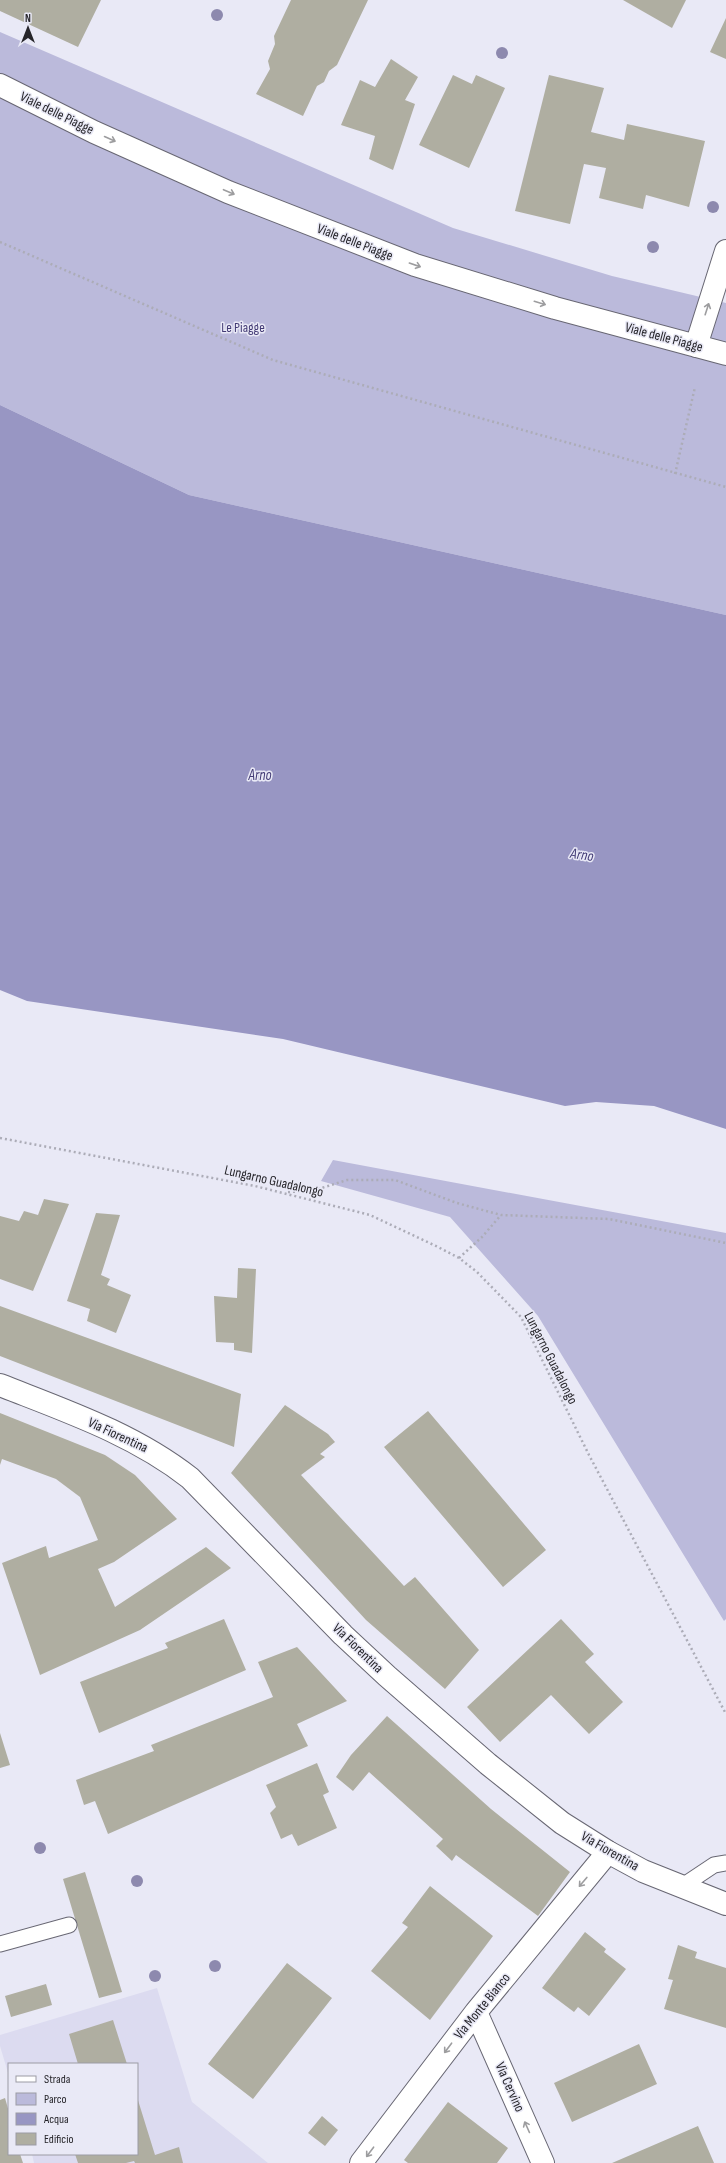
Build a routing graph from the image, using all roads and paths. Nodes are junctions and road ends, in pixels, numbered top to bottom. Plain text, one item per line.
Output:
1 (0, 85) edge
2 (0, 242) edge
3 (726, 251) edge
4 (696, 346) junction
5 (726, 354) edge
6 (695, 387) dead end
7 (675, 474) junction
8 (726, 487) edge
9 (0, 1138) edge
10 (286, 1192) junction
11 (501, 1214) junction
12 (726, 1243) edge
13 (458, 1258) junction
14 (0, 1385) edge
15 (726, 1714) edge
16 (608, 1852) junction
17 (726, 1863) edge
18 (681, 1887) junction
19 (726, 1904) edge
20 (70, 1925) dead end
21 (0, 1944) edge
22 (476, 2012) junction
23 (361, 2163) edge
24 (543, 2163) edge

1 -> 4 street, Viale delle Piagge
2 - 7 path
4 -> 3 street
4 - 5 street, Viale delle Piagge
6 - 7 path
7 - 8 path
9 - 10 path, Lungarno Guadalongo
10 - 11 path
10 - 13 path, Lungarno Guadalongo
11 - 12 path
11 - 13 path
13 - 15 path, Lungarno Guadalongo
14 - 16 street, Via Fiorentina
16 - 18 street, Via Fiorentina
16 -> 22 street, Via Monte Bianco
17 - 18 lane
18 - 19 street, Via Fiorentina
20 - 21 lane
22 -> 23 street, Via Monte Bianco
24 -> 22 street, Via Cervino

